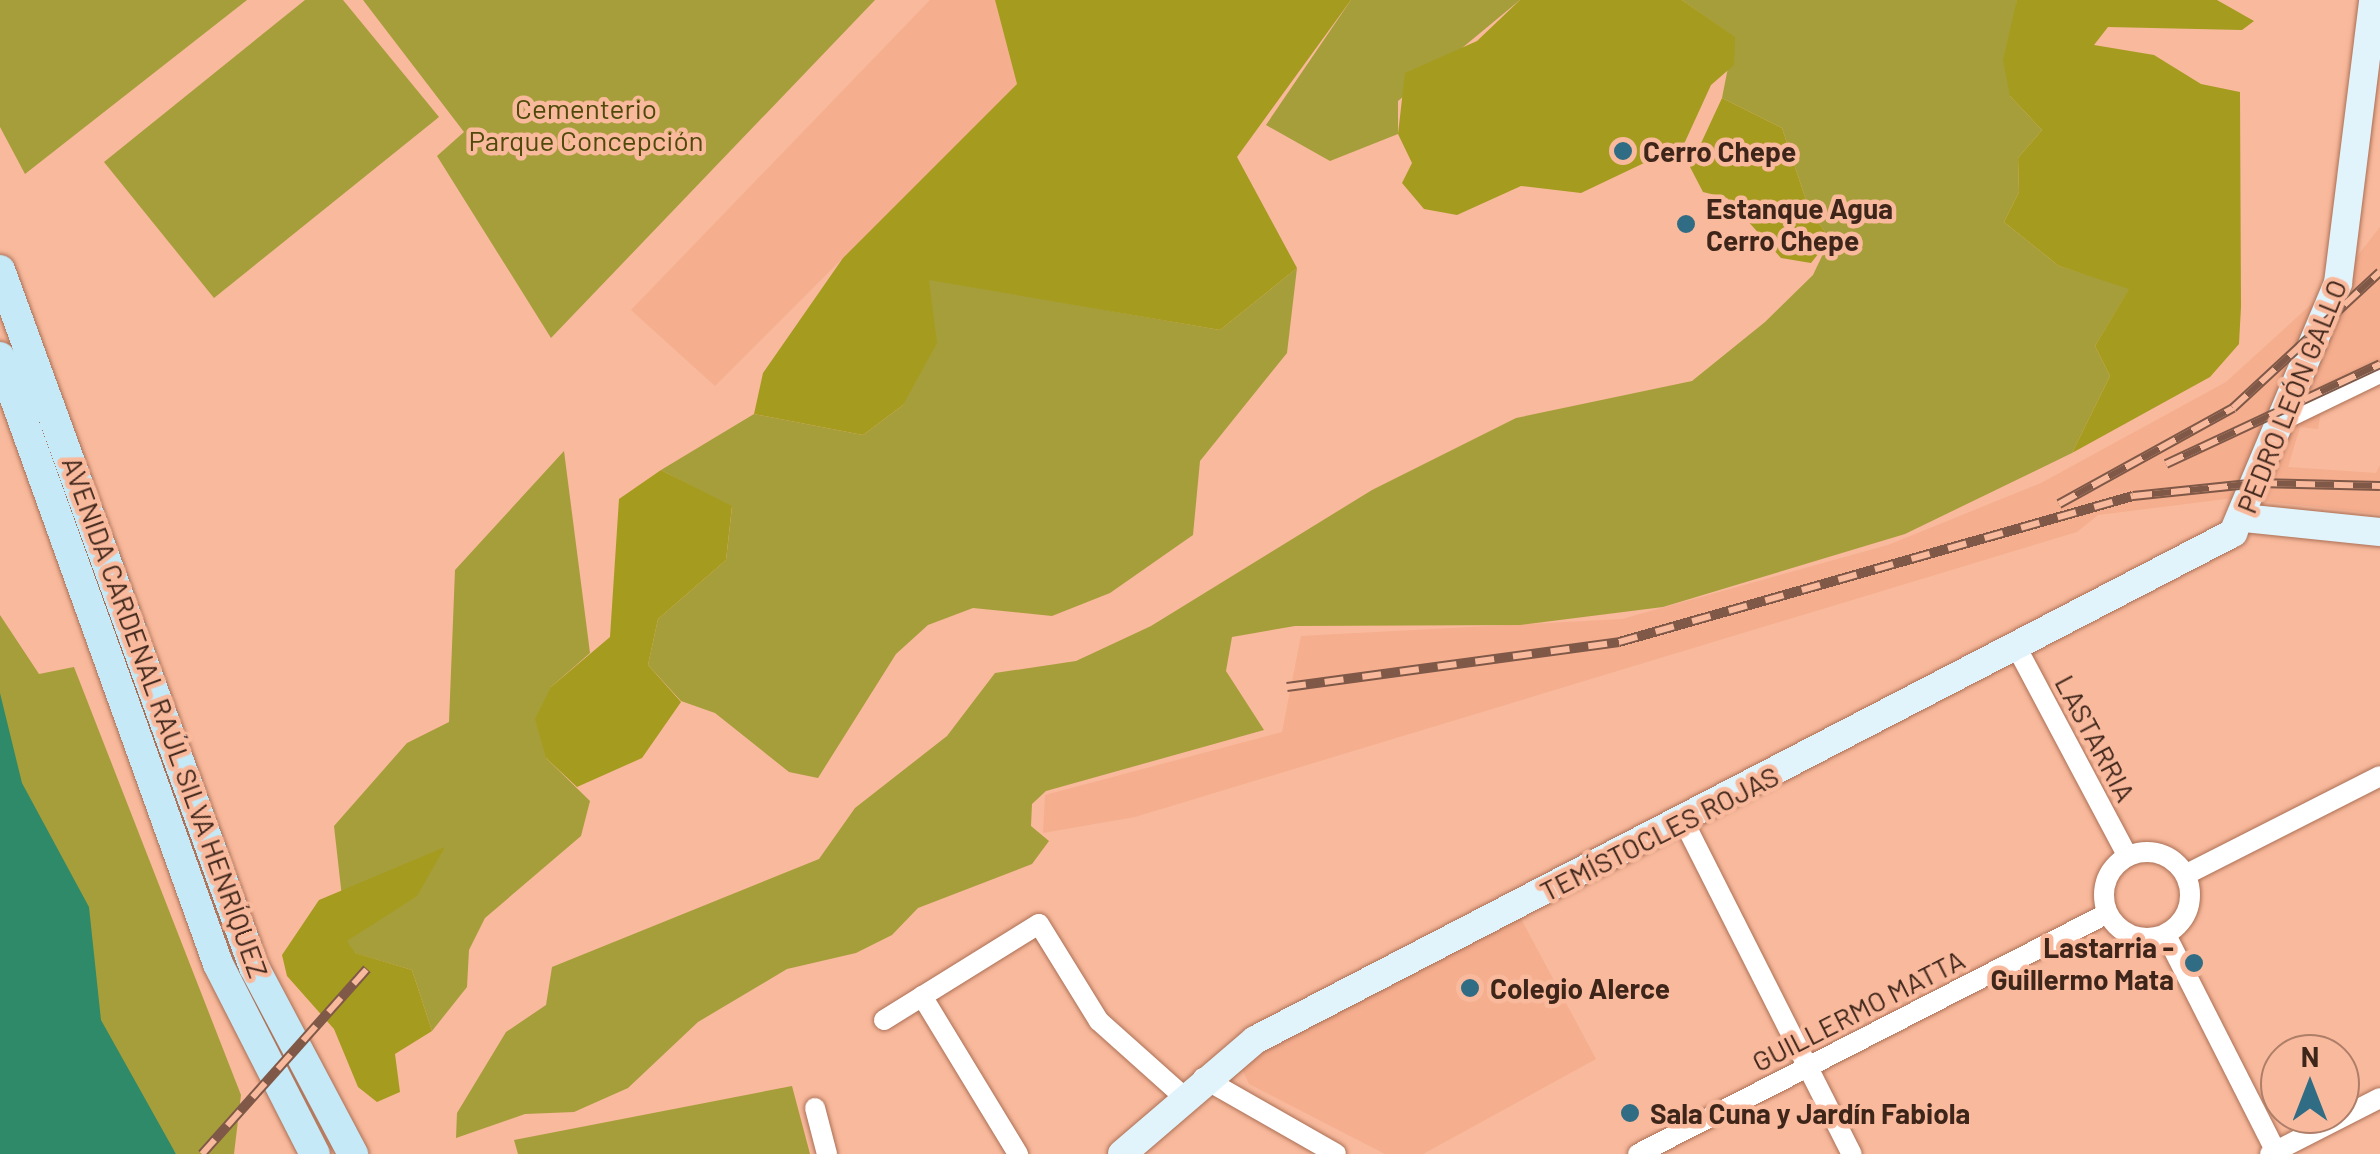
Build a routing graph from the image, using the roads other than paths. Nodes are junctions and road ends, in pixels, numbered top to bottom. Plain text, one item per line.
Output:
1 (2373, 0) edge
2 (0, 270) edge
3 (0, 358) edge
4 (2380, 373) edge
5 (2283, 420) junction
6 (2244, 518) junction
7 (2380, 532) edge
8 (2218, 544) joint
9 (2018, 650) junction
10 (2380, 776) edge
11 (1682, 820) junction
12 (2126, 853) junction
13 (2187, 874) junction
14 (2104, 915) junction
15 (2167, 936) junction
16 (922, 996) junction
17 (884, 1020) dead end
18 (1808, 1067) junction
19 (1193, 1087) junction
20 (2380, 1098) edge
21 (815, 1108) dead end
22 (2274, 1153) edge
23 (315, 1154) edge
24 (353, 1154) edge
25 (828, 1154) edge
26 (1018, 1154) edge
27 (1122, 1154) edge
28 (1336, 1154) edge
29 (1638, 1154) edge
30 (1852, 1154) edge

1 - 5 street, PEDRO LEÓN GALLO
2 - 24 main road, AVENIDA CARDENAL RAÚL SILVA HENRÍQUEZ
3 - 23 main road, AVENIDA CARDENAL RAÚL SILVA HENRÍQUEZ
4 - 5 street
5 - 6 street, PEDRO LEÓN GALLO
6 - 7 street
6 - 8 street, PEDRO LEÓN GALLO
8 - 9 street, TEMÍSTOCLES ROJAS
9 - 11 street, TEMÍSTOCLES ROJAS
9 - 12 street, LASTARRIA
10 - 13 street
11 - 18 street
11 - 19 street, TEMÍSTOCLES ROJAS
12 - 13 street
12 - 14 street
13 - 15 street
14 - 15 street
14 - 18 street, GUILLERMO MATTA
15 - 22 street
16 - 17 street
16 - 19 street
16 - 26 street
18 - 29 street, GUILLERMO MATTA
18 - 30 street
19 - 27 street, TEMÍSTOCLES ROJAS
19 - 28 street
20 - 22 street
21 - 25 street

